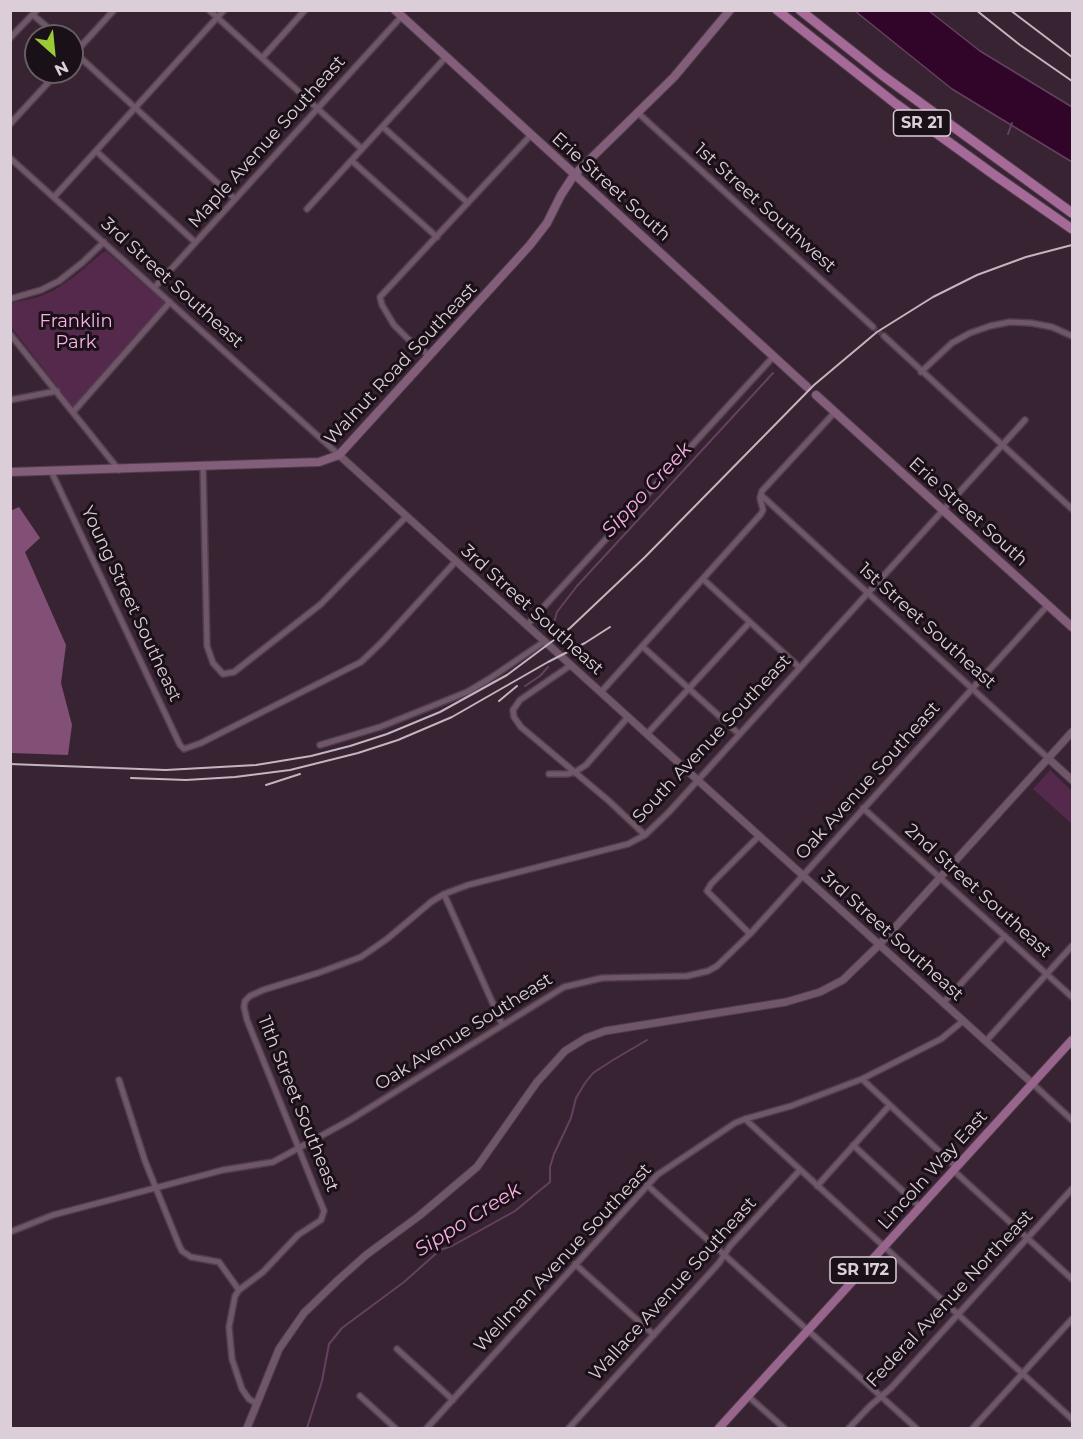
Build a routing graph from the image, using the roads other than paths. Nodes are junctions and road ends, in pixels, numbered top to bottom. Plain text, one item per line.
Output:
1 (114, 10) edge
2 (209, 10) edge
3 (224, 10) edge
4 (305, 10) edge
5 (395, 10) edge
6 (730, 10) edge
7 (777, 10) edge
8 (800, 10) edge
9 (35, 13) edge
10 (401, 17) junction
11 (217, 18) junction
12 (46, 24) edge
13 (10, 39) edge
14 (84, 41) edge
15 (446, 57) junction
16 (262, 58) junction
17 (84, 63) edge
18 (47, 84) edge
19 (135, 108) junction
20 (318, 110) junction
21 (637, 112) junction
22 (10, 124) edge
23 (382, 126) junction
24 (531, 135) junction
25 (362, 149) junction
26 (96, 151) junction
27 (10, 158) edge
28 (352, 161) junction
29 (574, 175) junction
30 (54, 197) junction
31 (235, 199) junction
32 (468, 203) junction
33 (307, 209) dead end
34 (1072, 213) edge
35 (1072, 229) edge
36 (437, 237) junction
37 (104, 242) junction
38 (195, 242) junction
39 (154, 288) junction
40 (10, 299) edge
41 (170, 302) junction
42 (873, 327) tunnel mouth
43 (10, 334) edge
44 (884, 336) tunnel mouth
45 (1072, 336) edge
46 (430, 356) junction
47 (774, 356) junction
48 (921, 372) junction
49 (807, 387) dead end
50 (57, 391) junction
51 (816, 395) dead end
52 (10, 400) edge
53 (73, 412) junction
54 (835, 412) junction
55 (1025, 420) dead end
56 (1002, 444) junction
57 (339, 455) junction
58 (203, 466) junction
59 (119, 470) junction
60 (51, 471) junction
61 (10, 472) edge
62 (761, 495) junction
63 (1072, 509) edge
64 (943, 510) junction
65 (407, 516) junction
66 (456, 561) junction
67 (703, 579) junction
68 (868, 593) junction
69 (1048, 605) junction
70 (750, 622) junction
71 (527, 625) junction
72 (1072, 627) edge
73 (545, 640) junction
74 (642, 646) junction
75 (571, 665) junction
76 (800, 668) junction
77 (689, 688) junction
78 (973, 688) junction
79 (601, 692) junction
80 (628, 717) junction
81 (1072, 732) edge
82 (647, 734) junction
83 (739, 734) junction
84 (320, 745) dead end
85 (1049, 759) junction
86 (575, 772) junction
87 (549, 774) dead end
88 (697, 779) junction
89 (1072, 780) edge
90 (863, 808) junction
91 (645, 835) junction
92 (759, 836) junction
93 (803, 875) junction
94 (941, 878) junction
95 (444, 894) junction
96 (750, 934) junction
97 (1005, 936) junction
98 (879, 945) junction
99 (1072, 946) edge
100 (1047, 974) junction
101 (1072, 997) edge
102 (244, 1003) joint
103 (943, 1003) junction
104 (963, 1021) junction
105 (502, 1024) junction
106 (1072, 1040) edge
107 (986, 1041) junction
108 (862, 1079) junction
109 (119, 1080) dead end
110 (1033, 1084) junction
111 (889, 1106) junction
112 (745, 1119) junction
113 (1072, 1120) edge
114 (853, 1145) junction
115 (299, 1149) junction
116 (955, 1169) junction
117 (800, 1170) junction
118 (647, 1185) junction
119 (817, 1186) junction
120 (156, 1188) junction
121 (1072, 1189) edge
122 (920, 1207) junction
123 (10, 1232) edge
124 (1027, 1238) junction
125 (885, 1247) junction
126 (725, 1255) junction
127 (576, 1264) junction
128 (1072, 1279) edge
129 (239, 1290) junction
130 (958, 1314) junction
131 (1072, 1319) edge
132 (808, 1330) junction
133 (654, 1335) junction
134 (397, 1348) dead end
135 (1023, 1374) junction
136 (360, 1396) dead end
137 (748, 1396) junction
138 (881, 1397) junction
139 (453, 1400) junction
140 (257, 1404) junction
141 (1072, 1419) edge
142 (247, 1428) edge
143 (395, 1428) edge
144 (427, 1428) edge
145 (569, 1428) edge
146 (719, 1428) edge
147 (784, 1428) edge
148 (849, 1428) edge
149 (916, 1428) edge
150 (973, 1428) edge

1 - 14 street
2 - 11 street
3 - 11 street
4 - 16 street
5 - 10 main road, Erie Street South
6 - 21 main road, Walnut Road Southeast
7 - 35 highway, SR 21
8 - 34 highway, SR 21
9 - 12 street
9 - 13 street
10 - 15 main road, Erie Street South
10 - 20 street, Maple Avenue Southeast
11 - 16 street
11 - 19 street
15 - 23 street
15 - 24 main road, Erie Street South
16 - 20 street
17 - 19 street
18 - 22 street
19 - 26 street
19 - 31 street
20 - 25 street
20 - 31 street, Maple Avenue Southeast
21 - 29 main road, Walnut Road Southeast
21 - 42 street, 1st Street Southwest
23 - 25 street
23 - 32 street
24 - 29 main road, Erie Street South
24 - 32 street
25 - 28 street
26 - 30 street
26 - 38 street
27 - 30 street, 3rd Street Southeast
28 - 33 street
28 - 36 street
29 - 46 main road, Walnut Road Southeast
29 - 47 main road, Erie Street South
30 - 37 street, 3rd Street Southeast
31 - 38 street, Maple Avenue Southeast
32 - 36 street
36 - 46 street
37 - 39 street, 3rd Street Southeast
37 - 40 street
38 - 39 street, Maple Avenue Southeast
39 - 41 street, 3rd Street Southeast
41 - 53 street
41 - 57 street, 3rd Street Southeast
43 - 50 street
44 - 48 street
45 - 48 street
46 - 57 main road, Walnut Road Southeast
47 - 49 main road, Erie Street South
47 - 71 street
48 - 56 street
50 - 52 street
50 - 53 street
51 - 54 main road, Erie Street South
53 - 59 street
54 - 62 street
54 - 64 main road, Erie Street South
55 - 56 street, South Avenue Southeast
56 - 63 street
56 - 64 street, South Avenue Southeast
57 - 58 main road, Walnut Road Southeast
57 - 65 street, 3rd Street Southeast
58 - 59 main road, Walnut Road Southeast
58 - 65 street
59 - 60 main road, Walnut Road Southeast
60 - 61 main road, Walnut Road Southeast
60 - 66 street, Young Street Southeast
62 - 67 street
62 - 68 street, 1st Street Southeast
64 - 68 street, South Avenue Southeast
64 - 69 main road, Erie Street South
65 - 66 street, 3rd Street Southeast
66 - 71 street, 3rd Street Southeast
67 - 70 street
67 - 74 street
68 - 76 street, South Avenue Southeast
68 - 78 street, 1st Street Southeast
69 - 72 main road, Erie Street South
69 - 78 street, Oak Avenue Southeast
70 - 76 street
70 - 77 street
71 - 73 street, 3rd Street Southeast
73 - 75 street, 3rd Street Southeast
73 - 84 street
74 - 77 street
74 - 79 street
75 - 79 street, 3rd Street Southeast
75 - 86 street
76 - 83 street, South Avenue Southeast
77 - 82 street
77 - 83 street
78 - 85 street, 1st Street Southeast
78 - 90 street, Oak Avenue Southeast
79 - 80 street, 3rd Street Southeast
80 - 82 street, 3rd Street Southeast
80 - 86 street
81 - 85 street
82 - 88 street, 3rd Street Southeast
83 - 88 street, South Avenue Southeast
85 - 89 street, 1st Street Southeast
85 - 94 street
86 - 87 street
86 - 91 street
88 - 91 street, South Avenue Southeast
88 - 92 street, 3rd Street Southeast
90 - 93 street, Oak Avenue Southeast
90 - 94 street, 2nd Street Southeast
91 - 95 street, South Avenue Southeast
92 - 93 street, 3rd Street Southeast
92 - 96 street
93 - 96 street, Oak Avenue Southeast
93 - 98 street, 3rd Street Southeast
94 - 97 street, 2nd Street Southeast
94 - 98 street
95 - 102 street, South Avenue Southeast
95 - 105 street
96 - 105 street, Oak Avenue Southeast
97 - 100 street, 2nd Street Southeast
97 - 103 street
98 - 103 street, 3rd Street Southeast
98 - 140 street
99 - 100 street
100 - 101 street, 2nd Street Southeast
100 - 107 street
102 - 115 street, 11th Street Southeast
103 - 104 street, 3rd Street Southeast
104 - 107 street, 3rd Street Southeast
104 - 108 street, Wellman Avenue Southeast
105 - 115 street, Oak Avenue Southeast
106 - 110 main road, Lincoln Way East / SR 172
107 - 110 street, 3rd Street Southeast
108 - 111 street
108 - 112 street, Wellman Avenue Southeast
109 - 120 street
110 - 113 street
110 - 116 main road, Lincoln Way East / SR 172
111 - 114 street
111 - 116 street
112 - 117 street
112 - 118 street, Wellman Avenue Southeast
114 - 119 street
114 - 122 street
115 - 120 street, Oak Avenue Southeast
115 - 129 street, 11th Street Southeast
116 - 122 main road, Lincoln Way East / SR 172
116 - 124 street
117 - 119 street
117 - 126 street, Wallace Avenue Southeast
118 - 126 street
118 - 127 street, Wellman Avenue Southeast
119 - 125 street
120 - 123 street, Oak Avenue Southeast
120 - 129 street
121 - 124 street, Federal Avenue Northeast
122 - 125 main road, Lincoln Way East / SR 172
124 - 128 street
124 - 130 street, Federal Avenue Northeast
125 - 130 street
125 - 132 main road, Lincoln Way East / SR 172
126 - 132 street
126 - 133 street, Wallace Avenue Southeast
127 - 133 street
127 - 139 street, Wellman Avenue Southeast
129 - 140 street
130 - 135 street
130 - 138 street, Federal Avenue Northeast
131 - 135 street
132 - 137 main road, Lincoln Way East / SR 172
132 - 138 street
133 - 145 street, Wallace Avenue Southeast
134 - 139 street
135 - 141 street
135 - 150 street
136 - 143 street
137 - 146 main road, Lincoln Way East / SR 172
137 - 147 street
138 - 148 street, Federal Avenue Northeast
138 - 149 street
139 - 144 street, Wellman Avenue Southeast
140 - 142 street

